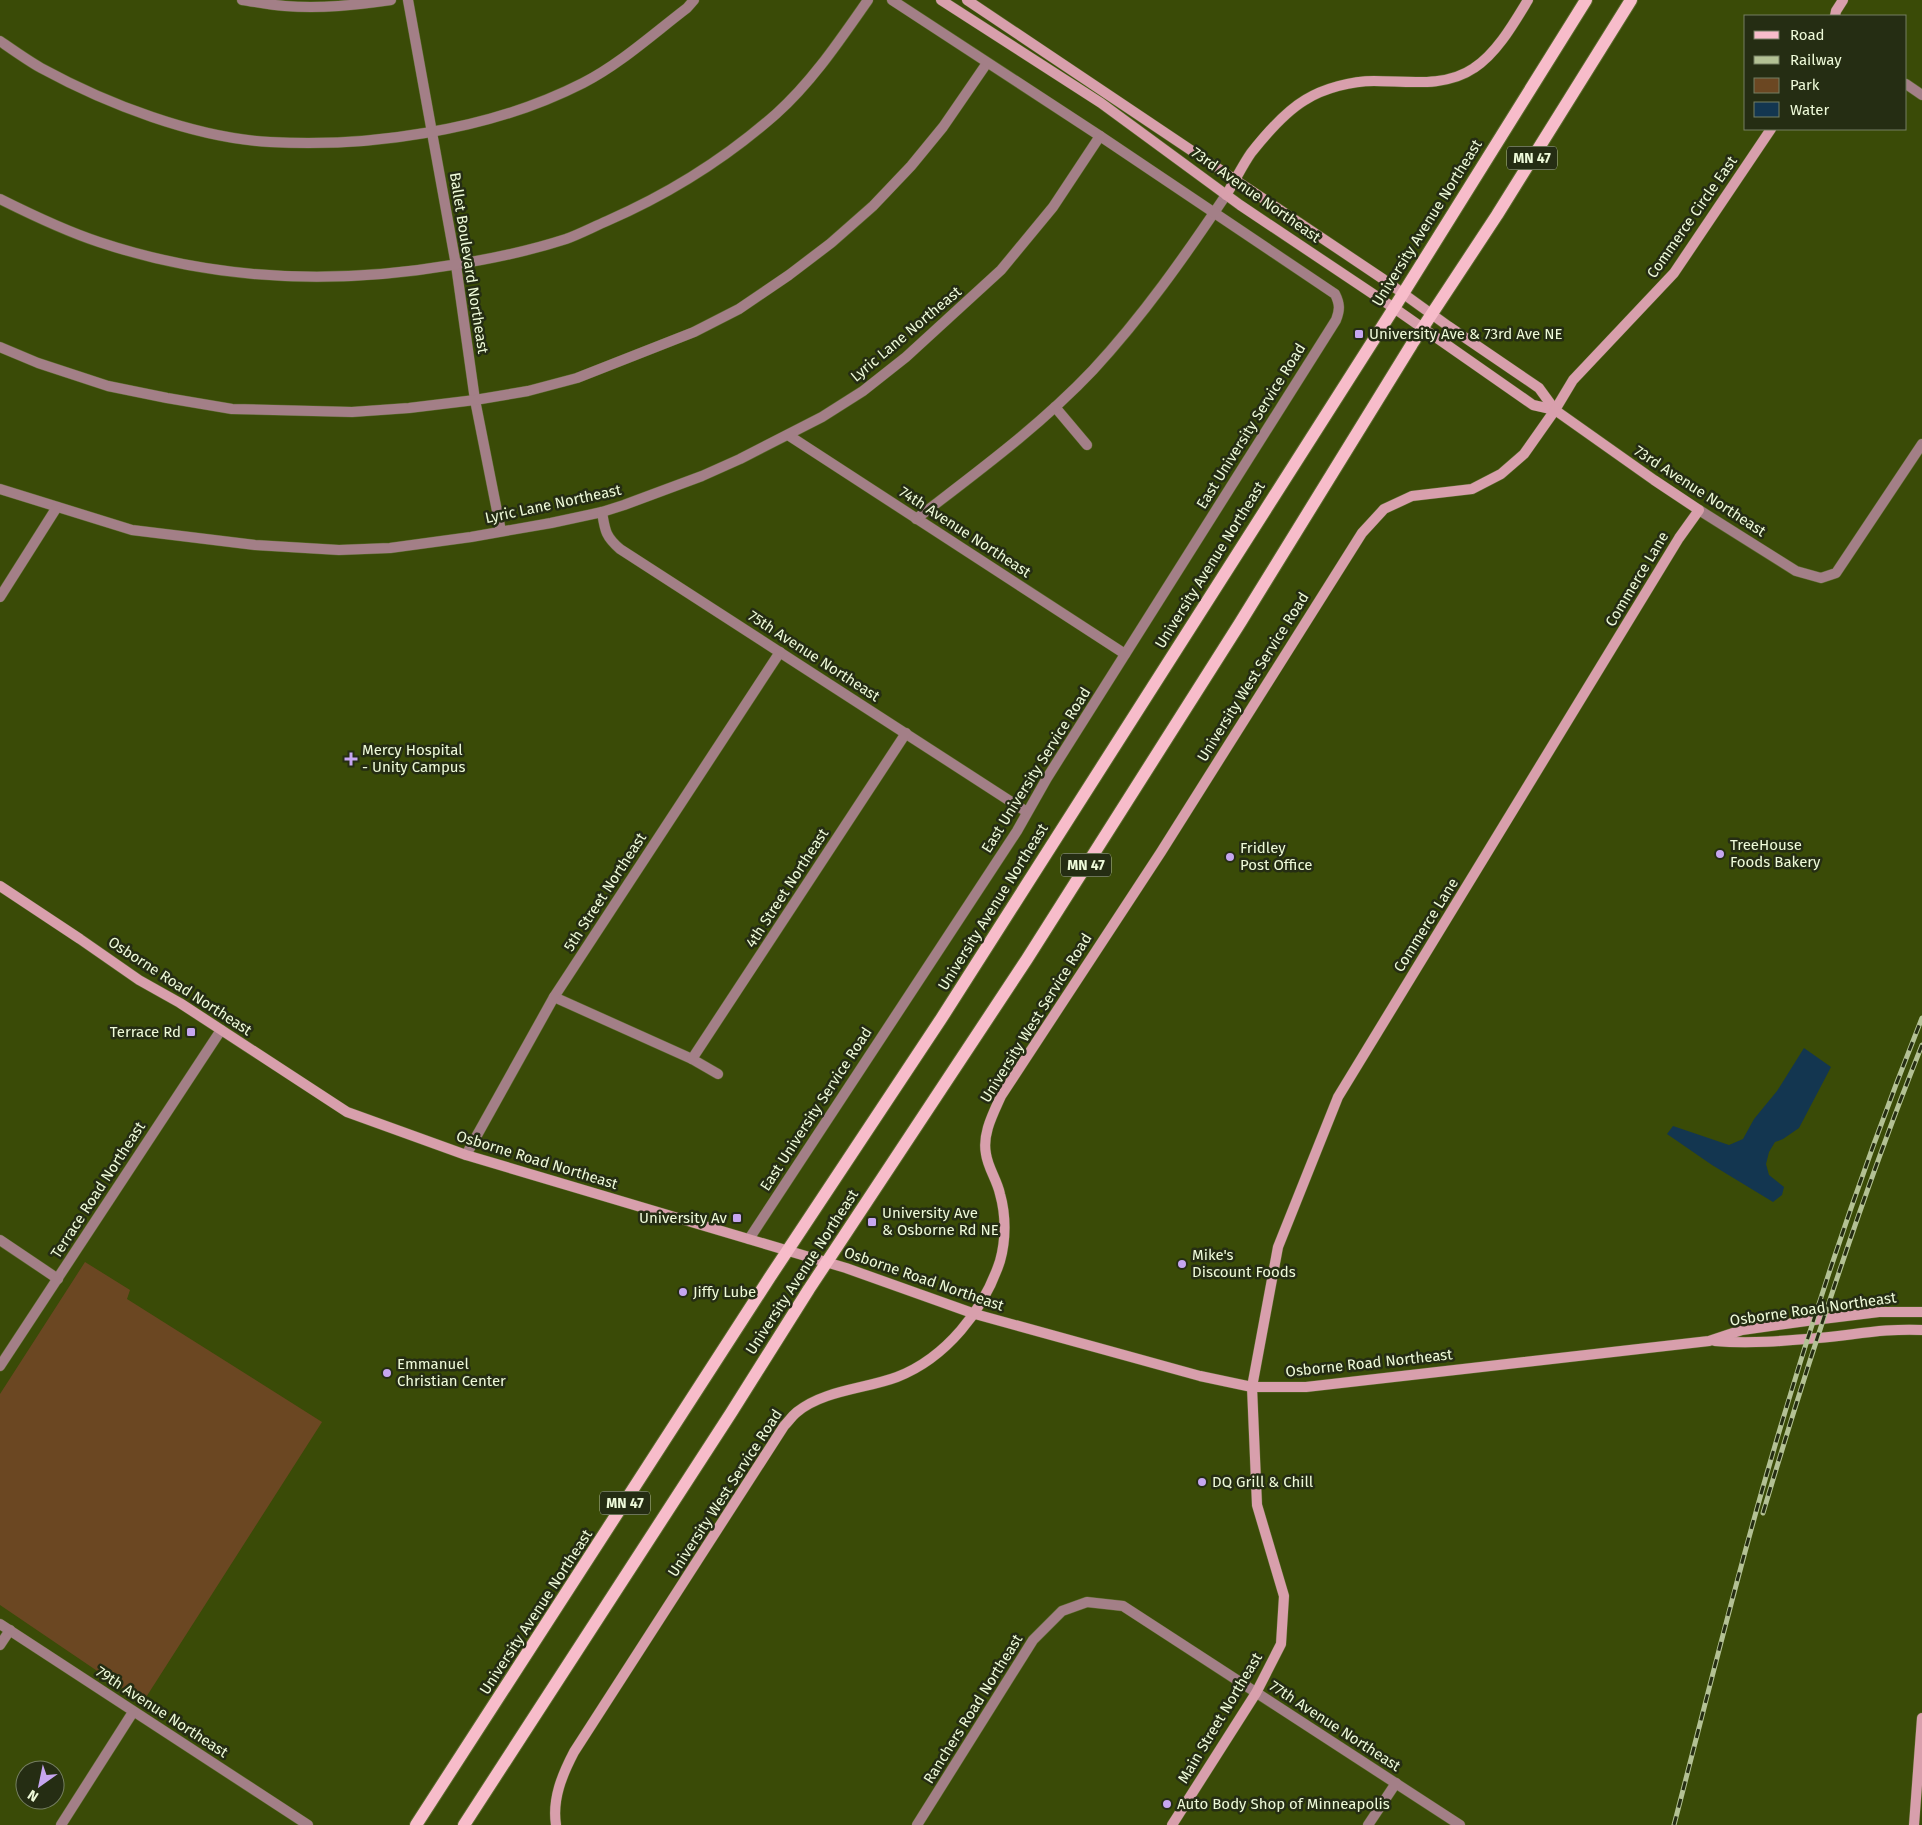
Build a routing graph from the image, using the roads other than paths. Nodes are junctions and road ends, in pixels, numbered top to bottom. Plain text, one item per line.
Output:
1 (242, 0) edge
2 (391, 0) edge
3 (408, 0) edge
4 (694, 0) edge
5 (868, 0) edge
6 (892, 0) edge
7 (941, 0) edge
8 (967, 0) edge
9 (1528, 0) edge
10 (1586, 0) edge
11 (1631, 0) edge
12 (1843, 0) edge
13 (1836, 15) edge
14 (0, 41) edge
15 (988, 63) junction
16 (1907, 85) edge
17 (1922, 95) edge
18 (1771, 130) edge
19 (432, 132) junction
20 (1100, 136) junction
21 (1236, 180) junction
22 (1226, 195) junction
23 (0, 199) edge
24 (1213, 213) junction
25 (456, 264) junction
26 (1402, 293) junction
27 (1394, 308) junction
28 (1432, 315) junction
29 (1423, 328) junction
30 (0, 347) edge
31 (475, 400) junction
32 (1055, 407) junction
33 (1555, 410) junction
34 (788, 435) junction
35 (1922, 444) edge
36 (1087, 445) dead end
37 (0, 489) edge
38 (57, 507) junction
39 (1699, 510) junction
40 (602, 512) junction
41 (916, 518) junction
42 (501, 531) junction
43 (0, 597) edge
44 (780, 652) junction
45 (1125, 654) junction
46 (906, 733) junction
47 (1027, 812) junction
48 (0, 886) edge
49 (554, 997) junction
50 (221, 1030) junction
51 (692, 1059) junction
52 (718, 1074) dead end
53 (466, 1156) junction
54 (749, 1239) junction
55 (0, 1240) edge
56 (788, 1251) junction
57 (827, 1263) junction
58 (58, 1279) junction
59 (1922, 1312) edge
60 (975, 1314) junction
61 (1922, 1330) edge
62 (1709, 1340) junction
63 (0, 1366) edge
64 (1252, 1387) junction
65 (1086, 1602) joint
66 (0, 1624) edge
67 (10, 1630) junction
68 (0, 1645) edge
69 (1256, 1693) junction
70 (133, 1712) junction
71 (1922, 1718) edge
72 (1396, 1783) junction
73 (61, 1825) edge
74 (308, 1825) edge
75 (416, 1825) edge
76 (464, 1825) edge
77 (556, 1825) edge
78 (917, 1825) edge
79 (1172, 1825) edge
80 (1368, 1825) edge
81 (1460, 1825) edge
82 (1914, 1825) edge

1 - 2 street
3 - 19 street, Ballet Boulevard Northeast
4 - 19 street
5 - 25 street
6 - 15 street
7 - 22 street, 73rd Avenue Northeast
8 - 21 street, 73rd Avenue Northeast
9 - 21 street
10 - 26 main road, University Avenue Northeast / MN 47
11 - 28 main road, University Avenue Northeast / MN 47
12 - 13 street
14 - 19 street
15 - 20 street
15 - 31 street
16 - 17 street
18 - 33 street, Commerce Circle East
19 - 25 street, Ballet Boulevard Northeast
20 - 24 street
20 - 34 street, Lyric Lane Northeast
21 - 22 street
21 - 26 street, 73rd Avenue Northeast
22 - 24 street
22 - 27 street, 73rd Avenue Northeast
23 - 25 street
24 - 32 street
24 - 45 street, East University Service Road
25 - 31 street, Ballet Boulevard Northeast
26 - 27 main road, University Avenue Northeast / MN 47
26 - 28 street, 73rd Avenue Northeast
27 - 29 street, 73rd Avenue Northeast
27 - 56 main road, University Avenue Northeast / MN 47
28 - 29 main road, University Avenue Northeast / MN 47
28 - 33 street, 73rd Avenue Northeast
29 - 33 street, 73rd Avenue Northeast
29 - 57 main road, University Avenue Northeast / MN 47
30 - 31 street
31 - 42 street, Ballet Boulevard Northeast
32 - 36 street
32 - 41 street
33 - 39 street, 73rd Avenue Northeast
33 - 60 street, University West Service Road
34 - 40 street, Lyric Lane Northeast
34 - 41 street, 74th Avenue Northeast
35 - 39 street, 73rd Avenue Northeast
37 - 38 street, Lyric Lane Northeast
38 - 42 street, Lyric Lane Northeast
38 - 43 street
39 - 64 street, Commerce Lane
40 - 42 street, Lyric Lane Northeast
40 - 44 street, 75th Avenue Northeast
41 - 45 street, 74th Avenue Northeast
44 - 46 street, 75th Avenue Northeast
44 - 49 street, 5th Street Northeast
45 - 47 street, East University Service Road
46 - 47 street, 75th Avenue Northeast
46 - 51 street, 4th Street Northeast
47 - 54 street, East University Service Road
48 - 50 street, Osborne Road Northeast
49 - 51 street
49 - 53 street, 5th Street Northeast
50 - 53 street, Osborne Road Northeast
50 - 58 street, Terrace Road Northeast
51 - 52 street
53 - 54 street, Osborne Road Northeast
54 - 56 street, Osborne Road Northeast
55 - 58 street
56 - 57 street, Osborne Road Northeast
56 - 75 main road, University Avenue Northeast / MN 47
57 - 60 street, Osborne Road Northeast
57 - 76 main road, University Avenue Northeast / MN 47
58 - 63 street, Terrace Road Northeast
59 - 62 street, Osborne Road Northeast
60 - 64 street, Osborne Road Northeast
60 - 77 street, University West Service Road
61 - 62 street, Osborne Road Northeast
62 - 64 street, Osborne Road Northeast
64 - 69 street, Main Street Northeast
65 - 69 street, 77th Avenue Northeast
65 - 78 street, Ranchers Road Northeast
66 - 67 street, 79th Avenue Northeast
67 - 68 street
67 - 70 street, 79th Avenue Northeast
69 - 72 street, 77th Avenue Northeast
69 - 79 street, Main Street Northeast
70 - 73 street
70 - 74 street, 79th Avenue Northeast
71 - 82 street
72 - 80 street
72 - 81 street, 77th Avenue Northeast

